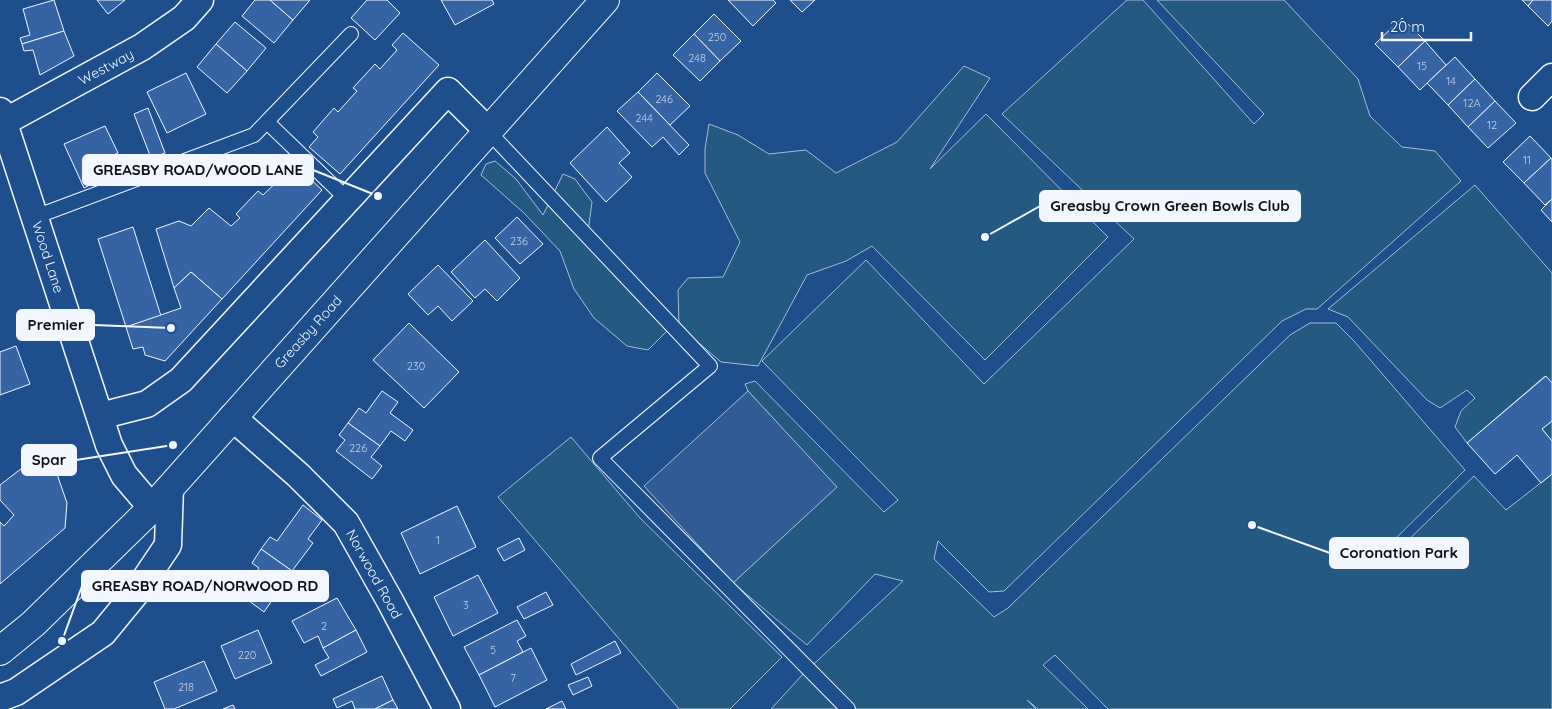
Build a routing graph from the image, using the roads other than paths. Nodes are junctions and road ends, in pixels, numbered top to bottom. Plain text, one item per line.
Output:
1 (200, 0) edge
2 (605, 0) edge
3 (351, 34) dead end
4 (1552, 77) edge
5 (1532, 97) dead end
6 (2, 116) edge
7 (267, 122) junction
8 (488, 131) junction
9 (348, 200) junction
10 (35, 217) junction
11 (100, 416) junction
12 (232, 417) junction
13 (170, 487) junction
14 (152, 508) junction
15 (0, 651) edge
16 (0, 698) edge
17 (447, 709) edge
18 (848, 709) edge

1 - 6 street, Westway
2 - 8 main road, Greasby Road
3 - 7 lane
4 - 5 street
6 - 10 street, Wood Lane
7 - 9 lane
7 - 10 lane
8 - 9 street
8 - 12 main road, Greasby Road
8 - 18 lane
9 - 11 street
10 - 11 street, Wood Lane
11 - 14 street, Wood Lane
12 - 13 main road, Greasby Road
12 - 17 street, Norwood Road
13 - 14 main road, Greasby Road
13 - 16 street
14 - 15 main road, Greasby Road

